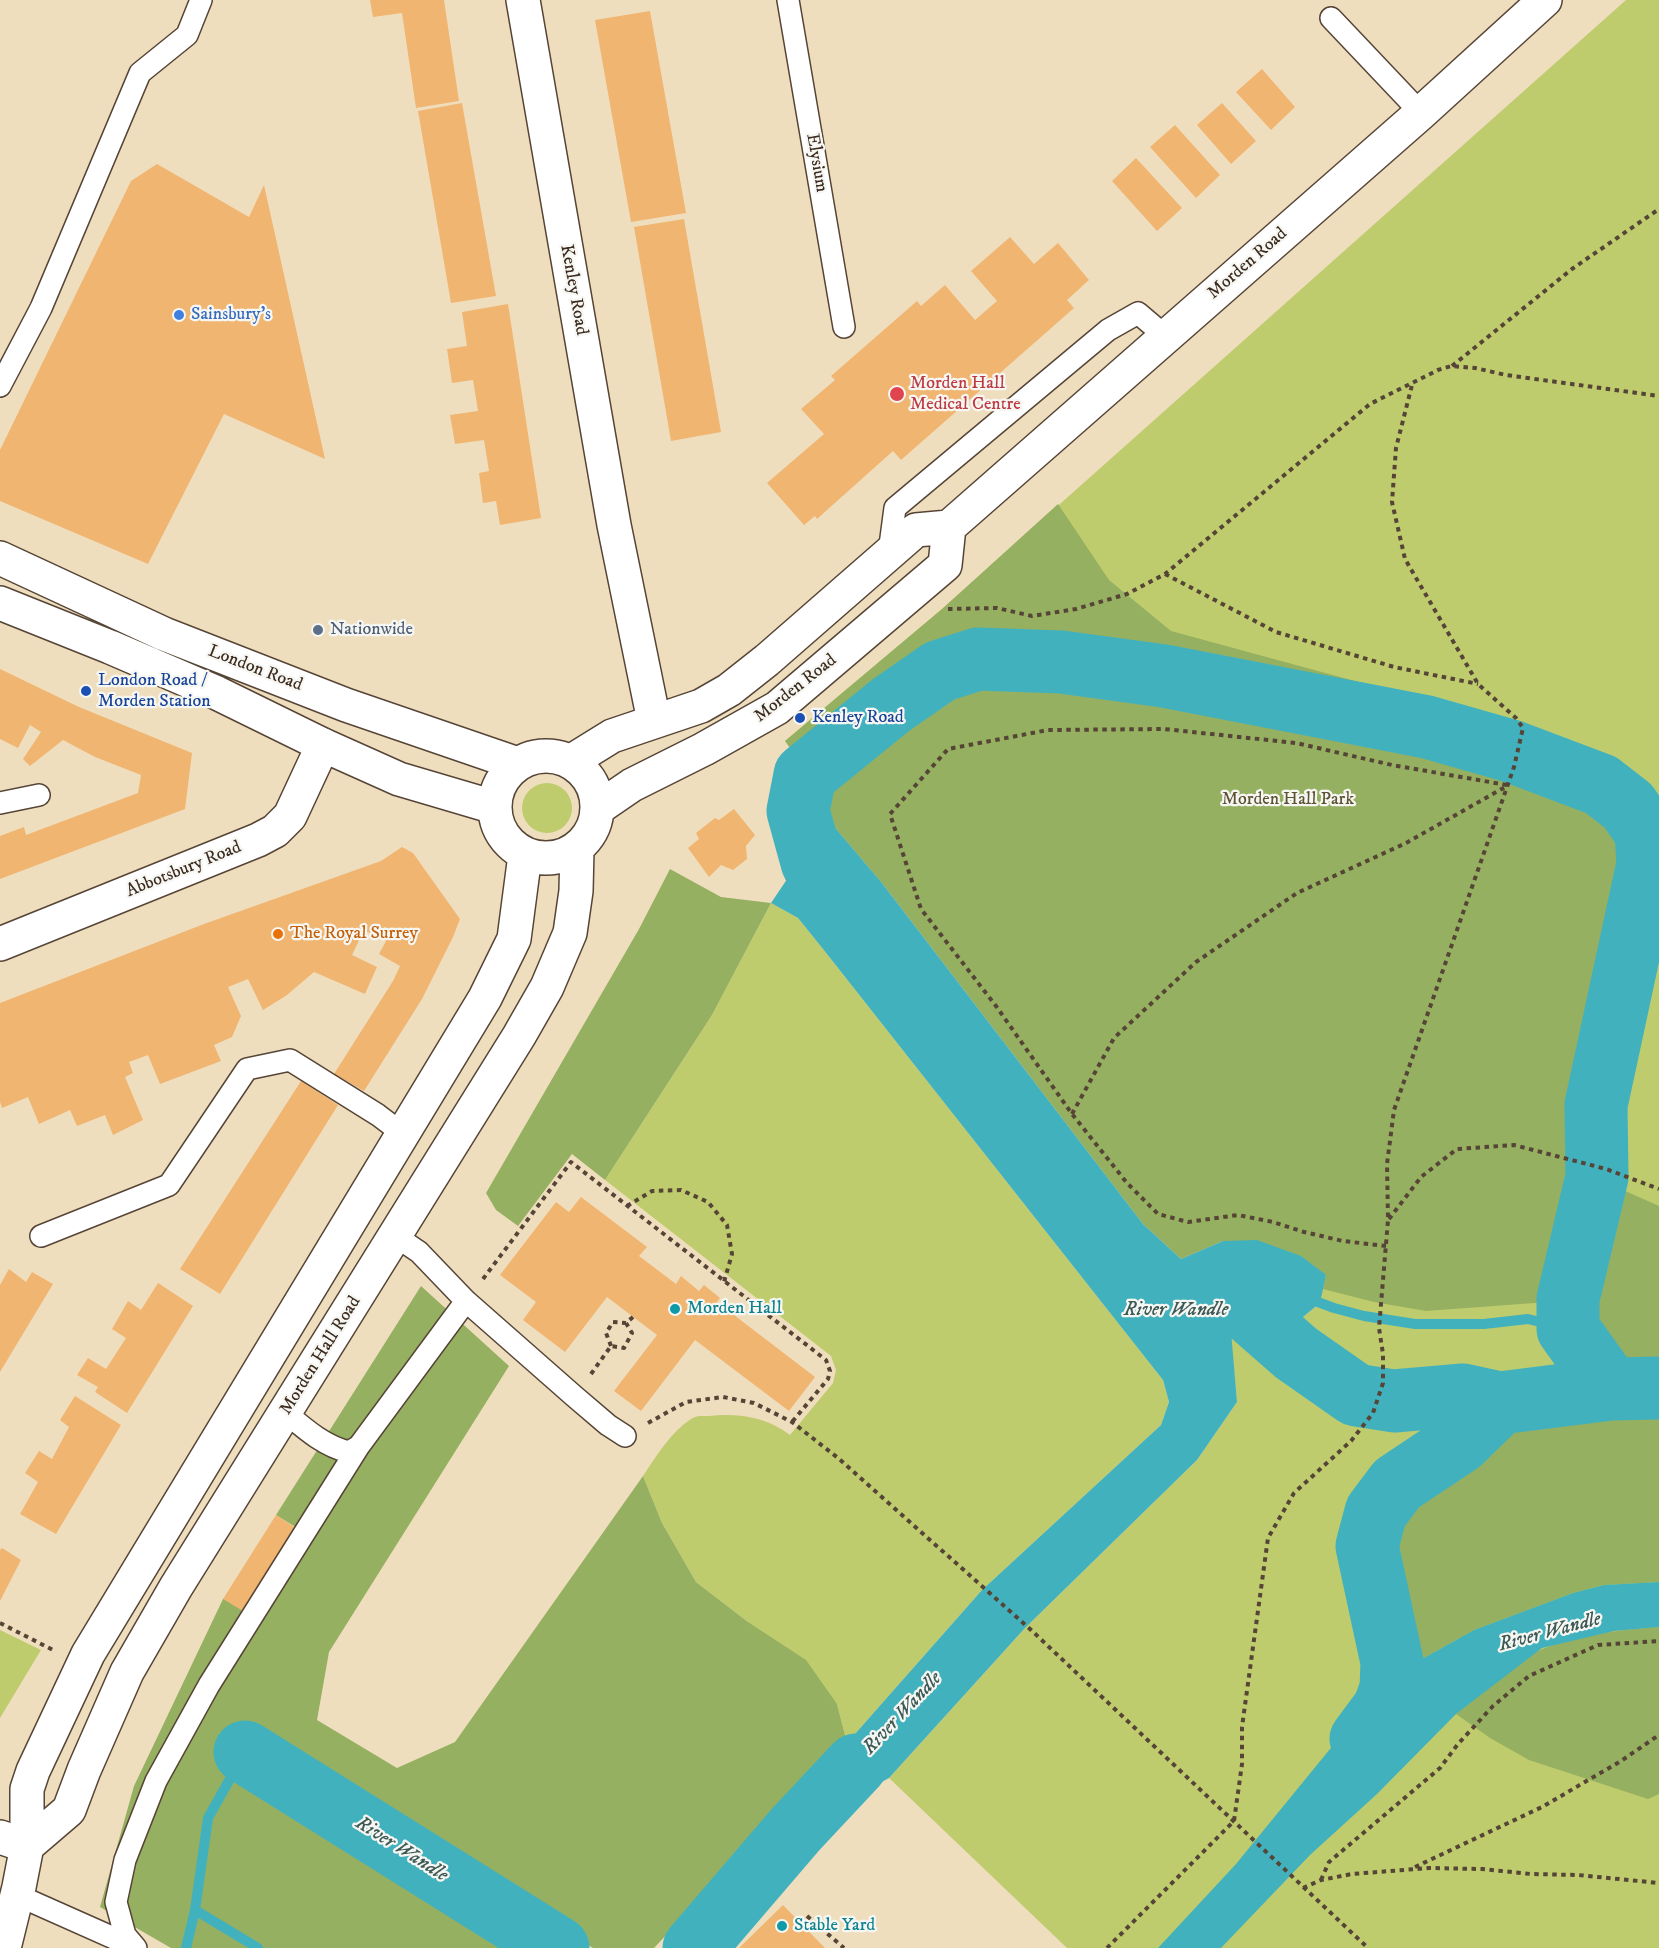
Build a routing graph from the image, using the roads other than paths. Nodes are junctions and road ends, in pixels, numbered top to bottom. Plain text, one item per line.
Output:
1 (201, 0) edge
2 (524, 0) edge
3 (788, 0) edge
4 (1545, 0) edge
5 (1331, 18) dead end
6 (1421, 113) junction
7 (844, 327) dead end
8 (1165, 336) junction
9 (0, 386) edge
10 (949, 527) junction
11 (889, 553) junction
12 (0, 558) edge
13 (0, 603) edge
14 (654, 721) junction
15 (323, 745) junction
16 (570, 762) junction
17 (518, 764) junction
18 (39, 795) dead end
19 (0, 802) edge
20 (494, 807) junction
21 (597, 809) junction
22 (577, 849) junction
23 (525, 855) junction
24 (0, 944) edge
25 (403, 1134) junction
26 (394, 1235) junction
27 (41, 1236) dead end
28 (466, 1301) junction
29 (286, 1413) junction
30 (626, 1436) road end
31 (359, 1446) junction
32 (14, 1841) edge
33 (17, 1895) junction
34 (3, 1948) edge
35 (136, 1948) edge

1 - 9 lane
2 - 14 main road, Kenley Road
3 - 7 lane, Elysium
4 - 6 main road, Morden Road
5 - 6 lane
6 - 8 main road, Morden Road
8 - 10 main road, Morden Road
8 - 11 lane
10 - 11 main road
10 - 21 main road, Morden Road
11 - 14 main road
12 - 17 main road, London Road
13 - 15 main road, London Road
14 - 16 main road
15 - 20 main road, London Road
15 - 24 main road, Abbotsbury Road
16 - 17 main road
16 - 21 main road
17 - 20 main road
18 - 19 lane
20 - 23 main road
21 - 22 main road
22 - 23 main road
22 - 26 main road, Morden Hall Road
23 - 25 main road
25 - 27 lane
25 - 32 main road
26 - 28 lane
26 - 29 main road, Morden Hall Road
28 - 30 lane
28 - 31 lane
29 - 31 lane
29 - 32 main road, Morden Hall Road
31 - 35 lane
32 - 33 main road
33 - 34 main road
33 - 35 lane

